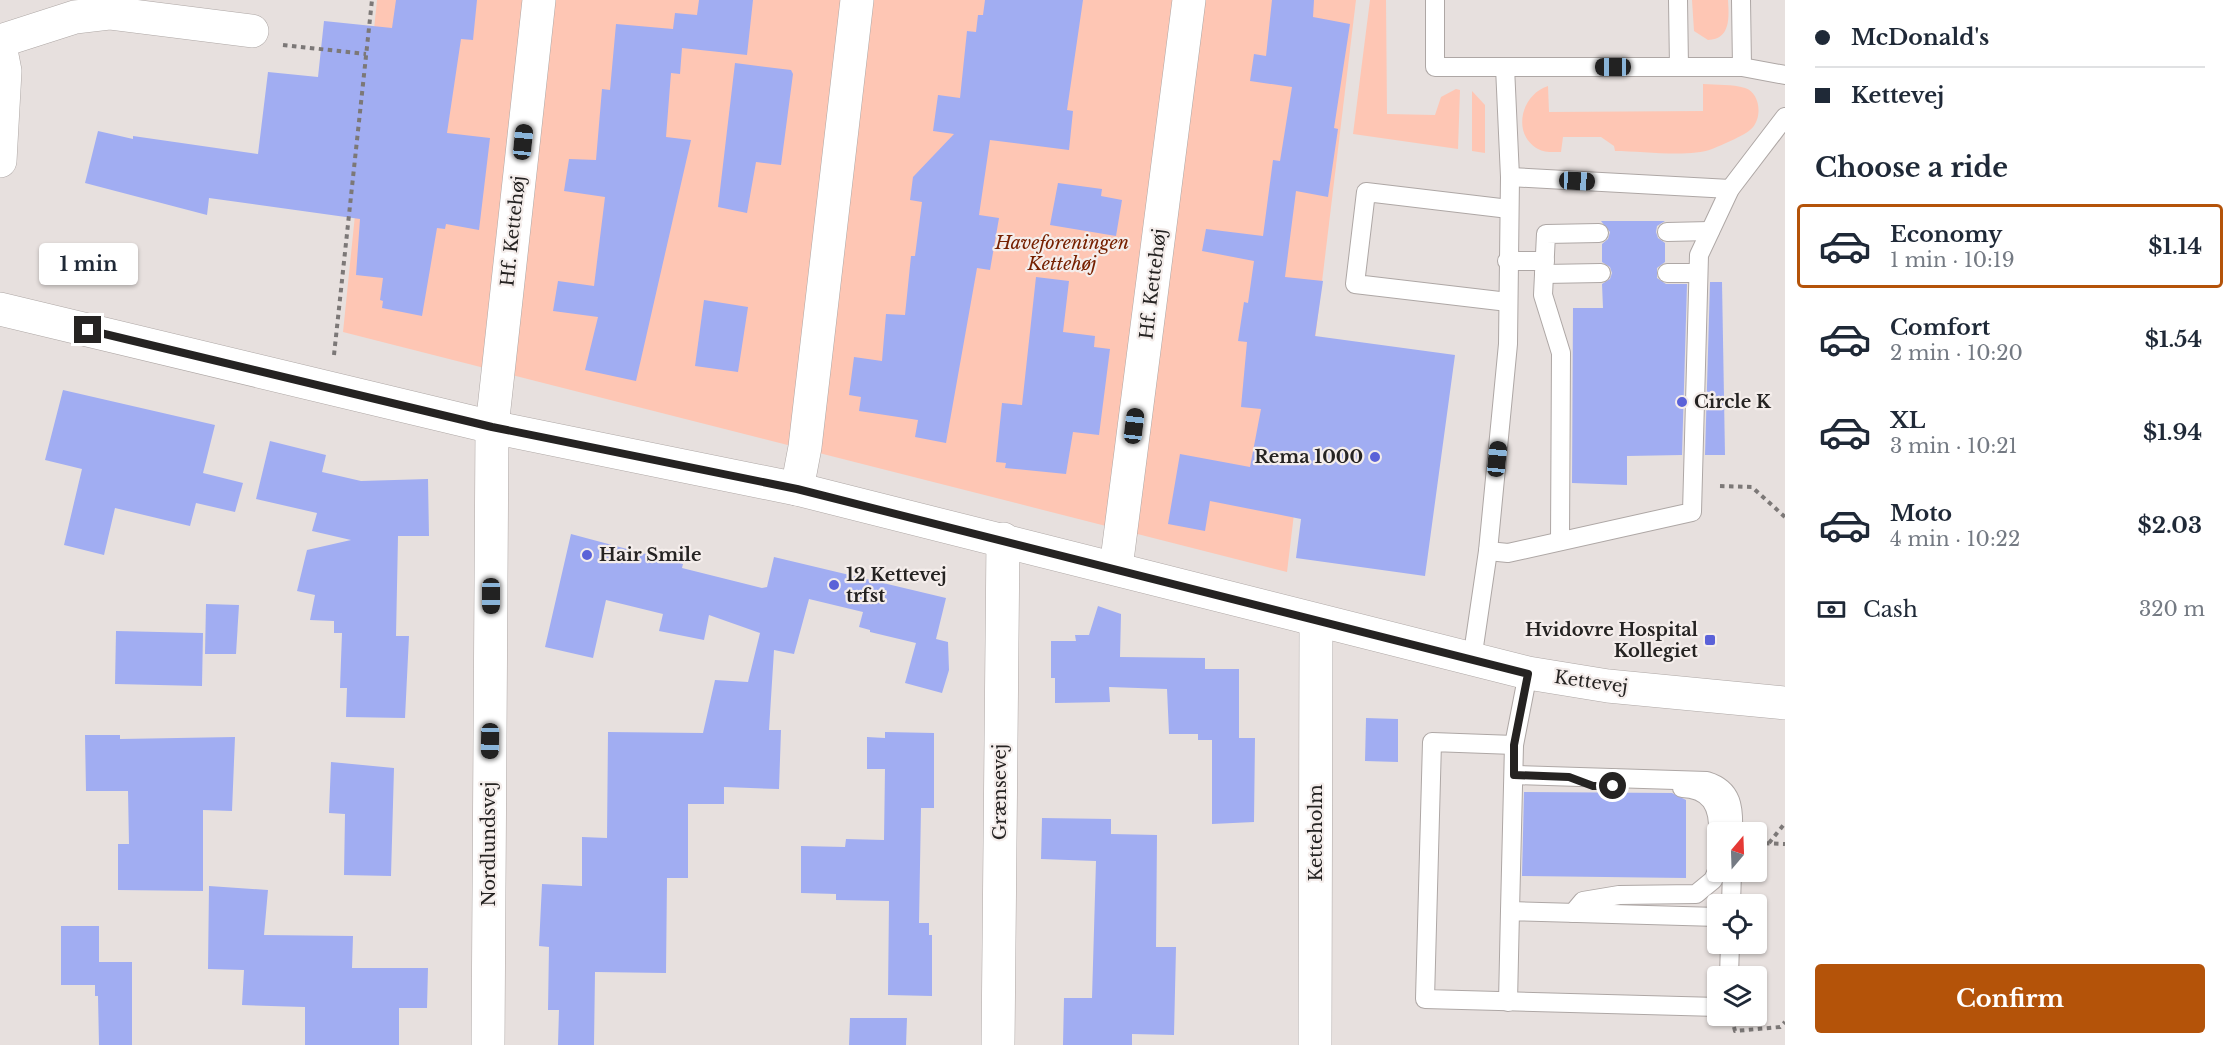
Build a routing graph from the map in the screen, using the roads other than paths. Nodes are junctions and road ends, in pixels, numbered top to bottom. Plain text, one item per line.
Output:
1 (539, 0) edge
2 (857, 0) edge
3 (1189, 0) edge
4 (1435, 0) edge
5 (1678, 0) edge
6 (1742, 0) edge
7 (252, 31) road end
8 (0, 43) edge
9 (1505, 67) junction
10 (1678, 67) junction
11 (1742, 67) junction
12 (1785, 75) edge
13 (1785, 117) edge
14 (0, 161) edge
15 (1510, 177) junction
16 (1730, 189) junction
17 (1509, 209) junction
18 (1710, 231) junction
19 (1667, 232) dead end
20 (1599, 233) dead end
21 (1508, 261) junction
22 (1545, 267) junction
23 (1600, 273) dead end
24 (1666, 273) dead end
25 (1698, 273) junction
26 (1508, 302) junction
27 (0, 309) edge
28 (492, 427) junction
29 (797, 489) junction
30 (1003, 539) junction
31 (1560, 541) junction
32 (1488, 551) junction
33 (1116, 568) junction
34 (1316, 621) junction
35 (1472, 660) junction
36 (1528, 674) junction
37 (1785, 703) edge
38 (1514, 745) junction
39 (1514, 775) junction
40 (1569, 777) junction
41 (1719, 822) edge
42 (1733, 822) edge
43 (1711, 882) edge
44 (1510, 911) junction
45 (1573, 913) junction
46 (1707, 917) edge
47 (1508, 1002) junction
48 (1707, 1007) edge
49 (488, 1045) edge
50 (998, 1045) edge
51 (1315, 1045) edge

1 - 28 street, Hf. Kettehøj
2 - 29 street
3 - 33 street, Hf. Kettehøj
4 - 9 lane
5 - 10 lane
6 - 11 lane
7 - 8 street
8 - 14 street
9 - 10 lane
9 - 15 lane
10 - 11 lane
11 - 12 lane
13 - 16 lane
15 - 16 lane
15 - 17 lane
16 - 18 lane
17 - 21 lane
17 - 26 lane
18 - 19 lane
18 - 25 lane
20 - 22 lane
21 - 22 lane
21 - 26 lane
22 - 23 lane
22 - 31 lane
24 - 25 lane
25 - 31 lane
26 - 32 lane
27 - 28 street, Kettevej
28 - 29 street, Kettevej
28 - 49 street, Nordlundsvej
29 - 30 street, Kettevej
30 - 33 street, Kettevej
30 - 50 street, Grænsevej
31 - 32 lane
32 - 35 lane
33 - 34 street, Kettevej
34 - 35 street, Kettevej
34 - 51 street, Ketteholm
35 - 36 street, Kettevej
36 - 37 street, Kettevej
36 - 38 lane
38 - 39 lane
38 - 47 lane
39 - 40 lane
39 - 44 lane
40 - 41 lane
40 - 42 lane
43 - 45 lane
44 - 45 lane
44 - 47 lane
45 - 46 lane
47 - 48 lane

